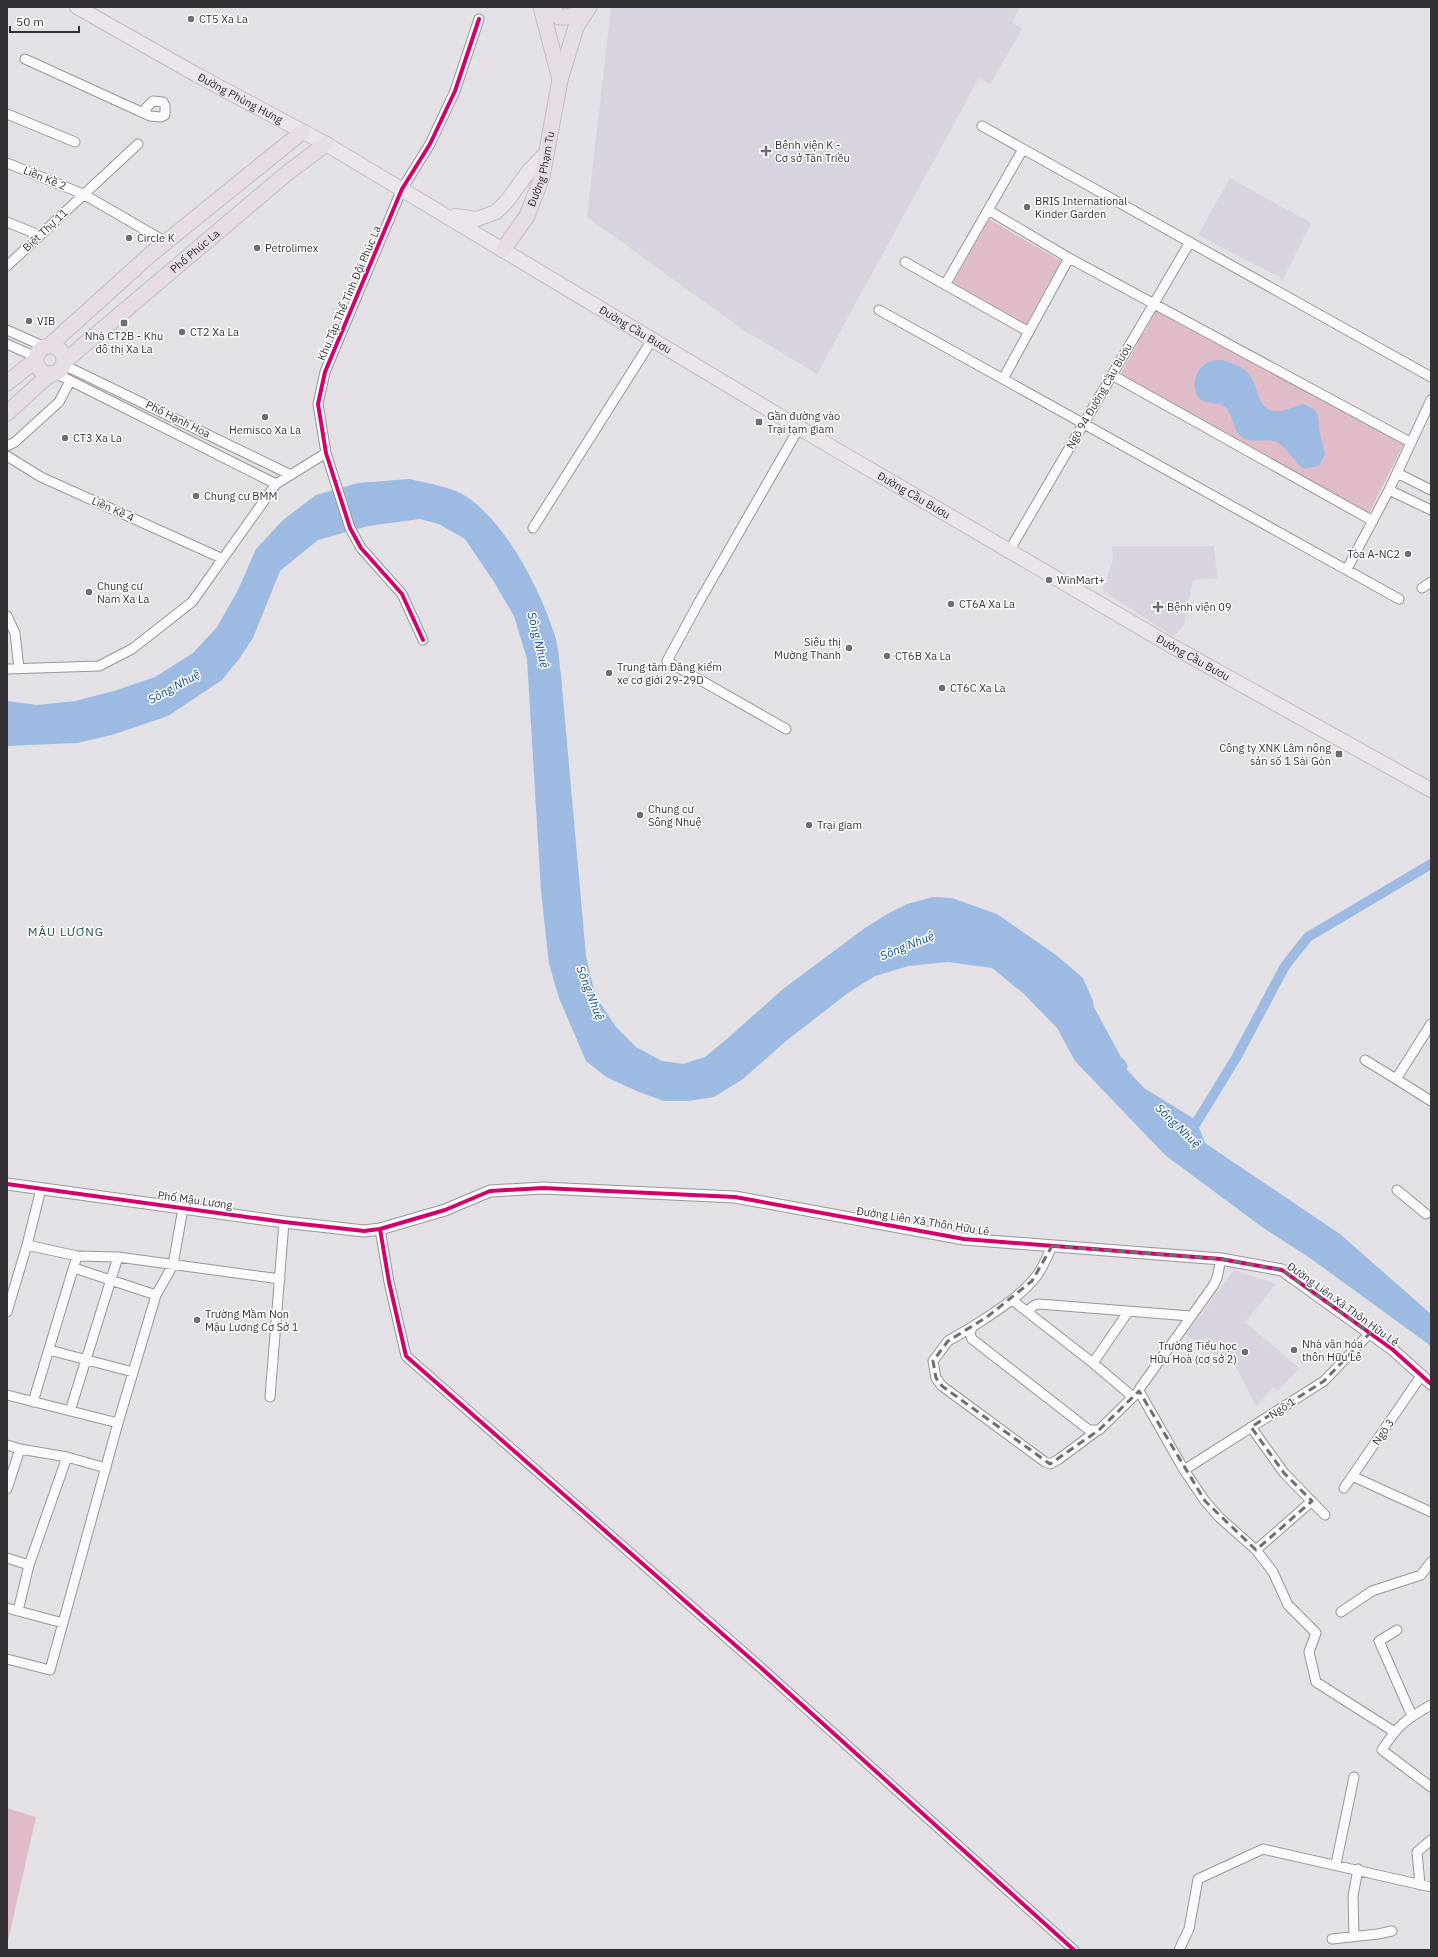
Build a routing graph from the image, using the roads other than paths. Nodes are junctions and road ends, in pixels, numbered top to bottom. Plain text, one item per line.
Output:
1 (541, 7) edge
2 (550, 7) edge
3 (81, 8) edge
4 (587, 9) edge
5 (479, 20) dead end
6 (24, 59) dead end
7 (560, 80) junction
8 (146, 113) dead end
9 (7, 114) edge
10 (982, 126) dead end
11 (302, 132) junction
12 (75, 142) dead end
13 (138, 144) dead end
14 (326, 144) junction
15 (1023, 149) junction
16 (547, 152) junction
17 (7, 163) edge
18 (402, 189) junction
19 (83, 194) junction
20 (988, 210) junction
21 (444, 214) junction
22 (7, 222) edge
23 (39, 235) junction
24 (166, 242) junction
25 (1190, 242) junction
26 (503, 250) junction
27 (1069, 258) junction
28 (905, 262) dead end
29 (7, 266) edge
30 (946, 285) junction
31 (1154, 304) junction
32 (879, 310) dead end
33 (7, 330) edge
34 (1029, 332) junction
35 (652, 340) junction
36 (7, 344) edge
37 (42, 352) junction
38 (58, 368) junction
39 (1112, 375) junction
40 (1431, 377) edge
41 (1003, 379) junction
42 (70, 381) junction
43 (7, 383) edge
44 (1431, 400) edge
45 (7, 413) edge
46 (1083, 424) junction
47 (799, 428) junction
48 (1410, 442) junction
49 (7, 446) edge
50 (326, 453) junction
51 (7, 456) edge
52 (1397, 473) junction
53 (291, 475) junction
54 (276, 484) junction
55 (1389, 490) junction
56 (1431, 490) edge
57 (1431, 510) edge
58 (1372, 521) junction
59 (533, 528) dead end
60 (1009, 550) junction
61 (221, 558) junction
62 (1347, 569) junction
63 (1431, 582) edge
64 (1422, 588) dead end
65 (1399, 599) dead end
66 (7, 616) edge
67 (423, 640) dead end
68 (7, 669) edge
69 (19, 669) junction
70 (786, 728) dead end
71 (1431, 790) edge
72 (1431, 1024) edge
73 (1365, 1060) dead end
74 (1396, 1079) junction
75 (1431, 1101) edge
76 (7, 1184) edge
77 (41, 1189) junction
78 (1397, 1190) dead end
79 (183, 1208) junction
80 (1426, 1214) dead end
81 (284, 1222) junction
82 (380, 1229) junction
83 (27, 1245) junction
84 (1052, 1246) junction
85 (77, 1256) junction
86 (118, 1257) junction
87 (1221, 1259) junction
88 (173, 1265) junction
89 (74, 1268) junction
90 (280, 1279) junction
91 (110, 1281) junction
92 (156, 1295) junction
93 (1012, 1300) junction
94 (1027, 1311) junction
95 (7, 1312) edge
96 (1128, 1312) junction
97 (1190, 1316) junction
98 (972, 1327) junction
99 (1370, 1333) junction
100 (49, 1350) junction
101 (85, 1361) junction
102 (1093, 1363) junction
103 (133, 1372) junction
104 (1421, 1376) junction
105 (1431, 1384) edge
106 (1136, 1394) junction
107 (7, 1395) edge
108 (270, 1397) dead end
109 (33, 1402) junction
110 (70, 1411) junction
111 (118, 1423) junction
112 (1251, 1427) junction
113 (1099, 1430) junction
114 (7, 1445) edge
115 (20, 1449) junction
116 (67, 1457) junction
117 (106, 1468) junction
118 (1184, 1470) junction
119 (1352, 1476) junction
120 (1344, 1488) dead end
121 (7, 1489) edge
122 (1312, 1501) junction
123 (1431, 1512) edge
124 (1325, 1515) dead end
125 (1256, 1550) junction
126 (7, 1558) edge
127 (1431, 1562) edge
128 (29, 1565) junction
129 (7, 1608) edge
130 (18, 1611) junction
131 (1341, 1612) dead end
132 (63, 1623) junction
133 (1397, 1630) dead end
134 (7, 1659) edge
135 (1431, 1705) edge
136 (1412, 1716) junction
137 (1393, 1732) junction
138 (1354, 1777) dead end
139 (1431, 1787) edge
140 (1431, 1840) edge
141 (1336, 1864) junction
142 (1358, 1869) junction
143 (1420, 1885) junction
144 (1431, 1887) edge
145 (1392, 1931) dead end
146 (1354, 1936) junction
147 (1332, 1939) dead end
148 (1074, 1950) edge
149 (1179, 1950) edge

1 - 7 highway, Đường Phạm Tu
2 - 4 highway
3 - 11 main road, Đường Phùng Hưng
4 - 7 highway, Đường Phạm Tu
5 - 18 street, Khu Tập Thể Tỉnh Đội Phúc La
6 - 8 street
7 - 16 highway, Đường Phạm Tu
9 - 12 street
10 - 15 street
11 - 14 main road, Đường Phùng Hưng
11 - 24 highway
13 - 19 street, Biệt Thự 11
14 - 18 main road, Đường Phùng Hưng
14 - 38 highway, Phố Phúc La
15 - 20 street
15 - 25 street
16 - 21 main road
16 - 26 highway, Đường Phạm Tu
17 - 19 street, Liền Kề 2
18 - 21 main road, Đường Cầu Bươu
18 - 50 street, Khu Tập Thể Tỉnh Đội Phúc La
19 - 23 street, Biệt Thự 11
19 - 24 street, Liền Kề 2
20 - 27 street
20 - 30 street
21 - 26 main road, Đường Cầu Bươu
22 - 23 street
23 - 29 street, Biệt Thự 11
24 - 37 highway
25 - 31 street, Ngõ 94 Đường Cầu Bươu
25 - 40 street
26 - 35 main road, Đường Cầu Bươu
27 - 31 street
27 - 34 street
28 - 30 street
30 - 34 street
31 - 39 street, Ngõ 94 Đường Cầu Bươu
31 - 48 street
32 - 41 street
33 - 37 street
34 - 41 street
35 - 47 main road, Đường Cầu Bươu
35 - 59 street
36 - 37 street
37 - 38 highway
37 - 38 highway
37 - 43 highway
38 - 42 street, Phố Hạnh Hoa
38 - 45 highway, Phố Phúc La
38 - 53 street, Phố Hạnh Hoa
39 - 46 street, Ngõ 94 Đường Cầu Bươu
39 - 58 street
41 - 46 street
42 - 49 street
42 - 54 street, Phố Hạnh Hoa
44 - 48 street
46 - 60 street, Ngõ 94 Đường Cầu Bươu
46 - 62 street
47 - 60 main road, Đường Cầu Bươu
47 - 70 street
48 - 52 street
50 - 53 street
50 - 67 street, Khu Tập Thể Tỉnh Đội Phúc La
51 - 61 street, Liền Kề 4
52 - 55 street
52 - 56 street
53 - 54 street
54 - 61 street
55 - 57 street
55 - 58 street
58 - 62 street
60 - 71 main road, Đường Cầu Bươu
61 - 69 street
62 - 65 street
63 - 64 street
66 - 69 street
68 - 69 street
72 - 74 street
73 - 74 street
74 - 75 street
76 - 77 street, Phố Mậu Lương
77 - 79 street, Phố Mậu Lương
77 - 83 street
78 - 80 street
79 - 81 street, Phố Mậu Lương
79 - 88 street
81 - 82 street, Phố Mậu Lương
81 - 90 street
82 - 84 street, Đường Liên Xã Thôn Hữu Lê
82 - 148 street
83 - 85 street
83 - 95 street
84 - 87 street, Đường Liên Xã Thôn Hữu Lê
84 - 93 street
85 - 86 street
85 - 89 street
86 - 88 street
86 - 91 street
87 - 97 street
87 - 99 street, Đường Liên Xã Thôn Hữu Lê
88 - 90 street
88 - 92 street
89 - 91 street
89 - 100 street
90 - 108 street
91 - 92 street
91 - 101 street
92 - 103 street
93 - 94 street
93 - 98 street
94 - 96 street
94 - 102 street
96 - 97 street
96 - 102 street
97 - 106 street
98 - 113 street
98 - 113 street
99 - 104 street, Đường Liên Xã Thôn Hữu Lê
99 - 112 street, Ngõ 1
100 - 101 street
100 - 109 street
101 - 103 street
101 - 110 street
102 - 106 street
103 - 111 street
104 - 105 street, Đường Liên Xã Thôn Hữu Lê
104 - 119 street, Ngõ 3
106 - 113 street
106 - 118 street
107 - 109 street
109 - 110 street
110 - 111 street
111 - 117 street
112 - 118 street, Ngõ 1
112 - 122 street
114 - 115 street
115 - 116 street
115 - 121 street
116 - 117 street
116 - 128 street
117 - 132 street
118 - 125 street
119 - 120 street, Ngõ 3
119 - 123 street
122 - 124 street
122 - 125 street
125 - 137 street
126 - 128 street
127 - 131 street
128 - 130 street
129 - 130 street
130 - 132 street
132 - 134 street
133 - 136 street
135 - 136 street
136 - 137 street
137 - 139 street
138 - 141 street
140 - 143 street
141 - 142 street
141 - 149 street
142 - 143 street
142 - 146 street
143 - 144 street
145 - 146 street
146 - 147 street

